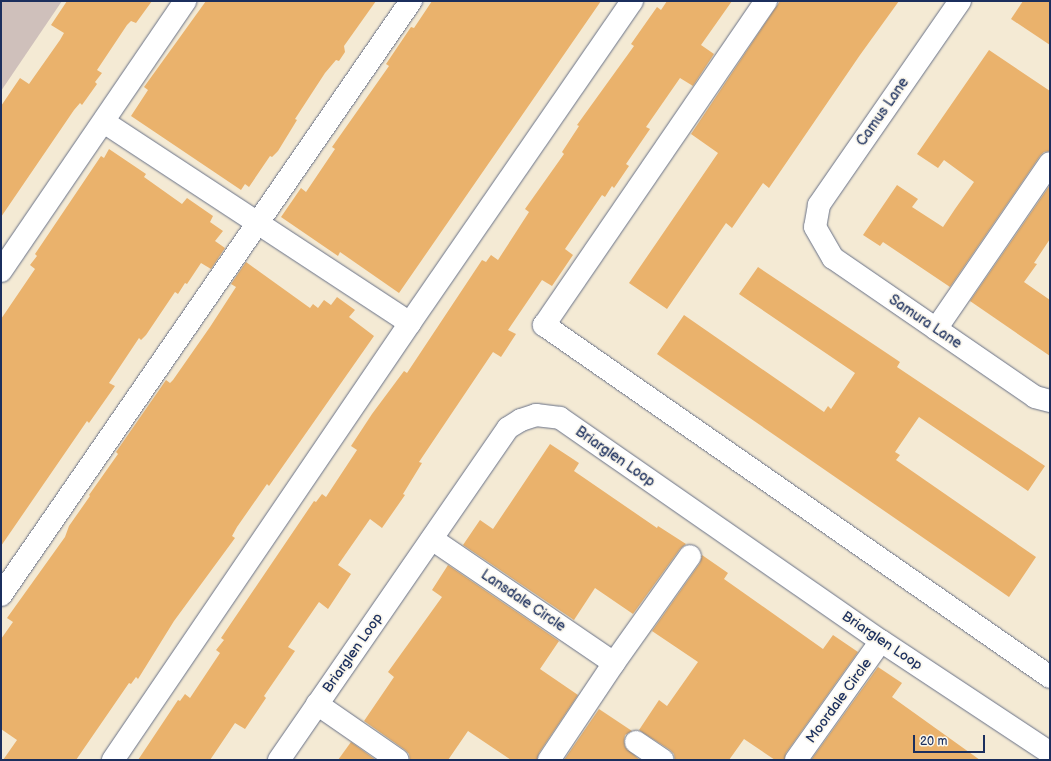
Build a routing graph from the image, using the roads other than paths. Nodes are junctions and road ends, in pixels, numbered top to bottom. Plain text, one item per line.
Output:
1 (185, 1) edge
2 (411, 1) edge
3 (632, 1) edge
4 (766, 1) edge
5 (960, 1) edge
6 (104, 122) junction
7 (1050, 163) edge
8 (257, 222) junction
9 (815, 226) joint
10 (1, 271) edge
11 (410, 323) junction
12 (936, 329) junction
13 (1050, 401) edge
14 (432, 539) junction
15 (690, 556) dead end
16 (1, 595) edge
17 (881, 642) junction
18 (614, 663) junction
19 (1050, 677) edge
20 (317, 704) junction
21 (636, 742) dead end
22 (1050, 753) edge
23 (113, 760) edge
24 (279, 760) edge
25 (398, 760) edge
26 (549, 760) edge
27 (663, 760) edge
28 (796, 760) edge

1 - 6 street
2 - 8 street
3 - 11 street
4 - 19 street
5 - 9 street, Camus Lane
6 - 8 street
6 - 10 street
7 - 12 street
8 - 11 street
8 - 16 street
9 - 12 street, Samura Lane
11 - 23 street
12 - 13 street, Samura Lane
14 - 17 street, Briarglen Loop
14 - 18 street, Lansdale Circle
14 - 20 street, Briarglen Loop
15 - 18 street
17 - 22 street, Briarglen Loop
17 - 28 street, Moordale Circle
18 - 26 street
20 - 24 street, Briarglen Loop
20 - 25 street
21 - 27 street

